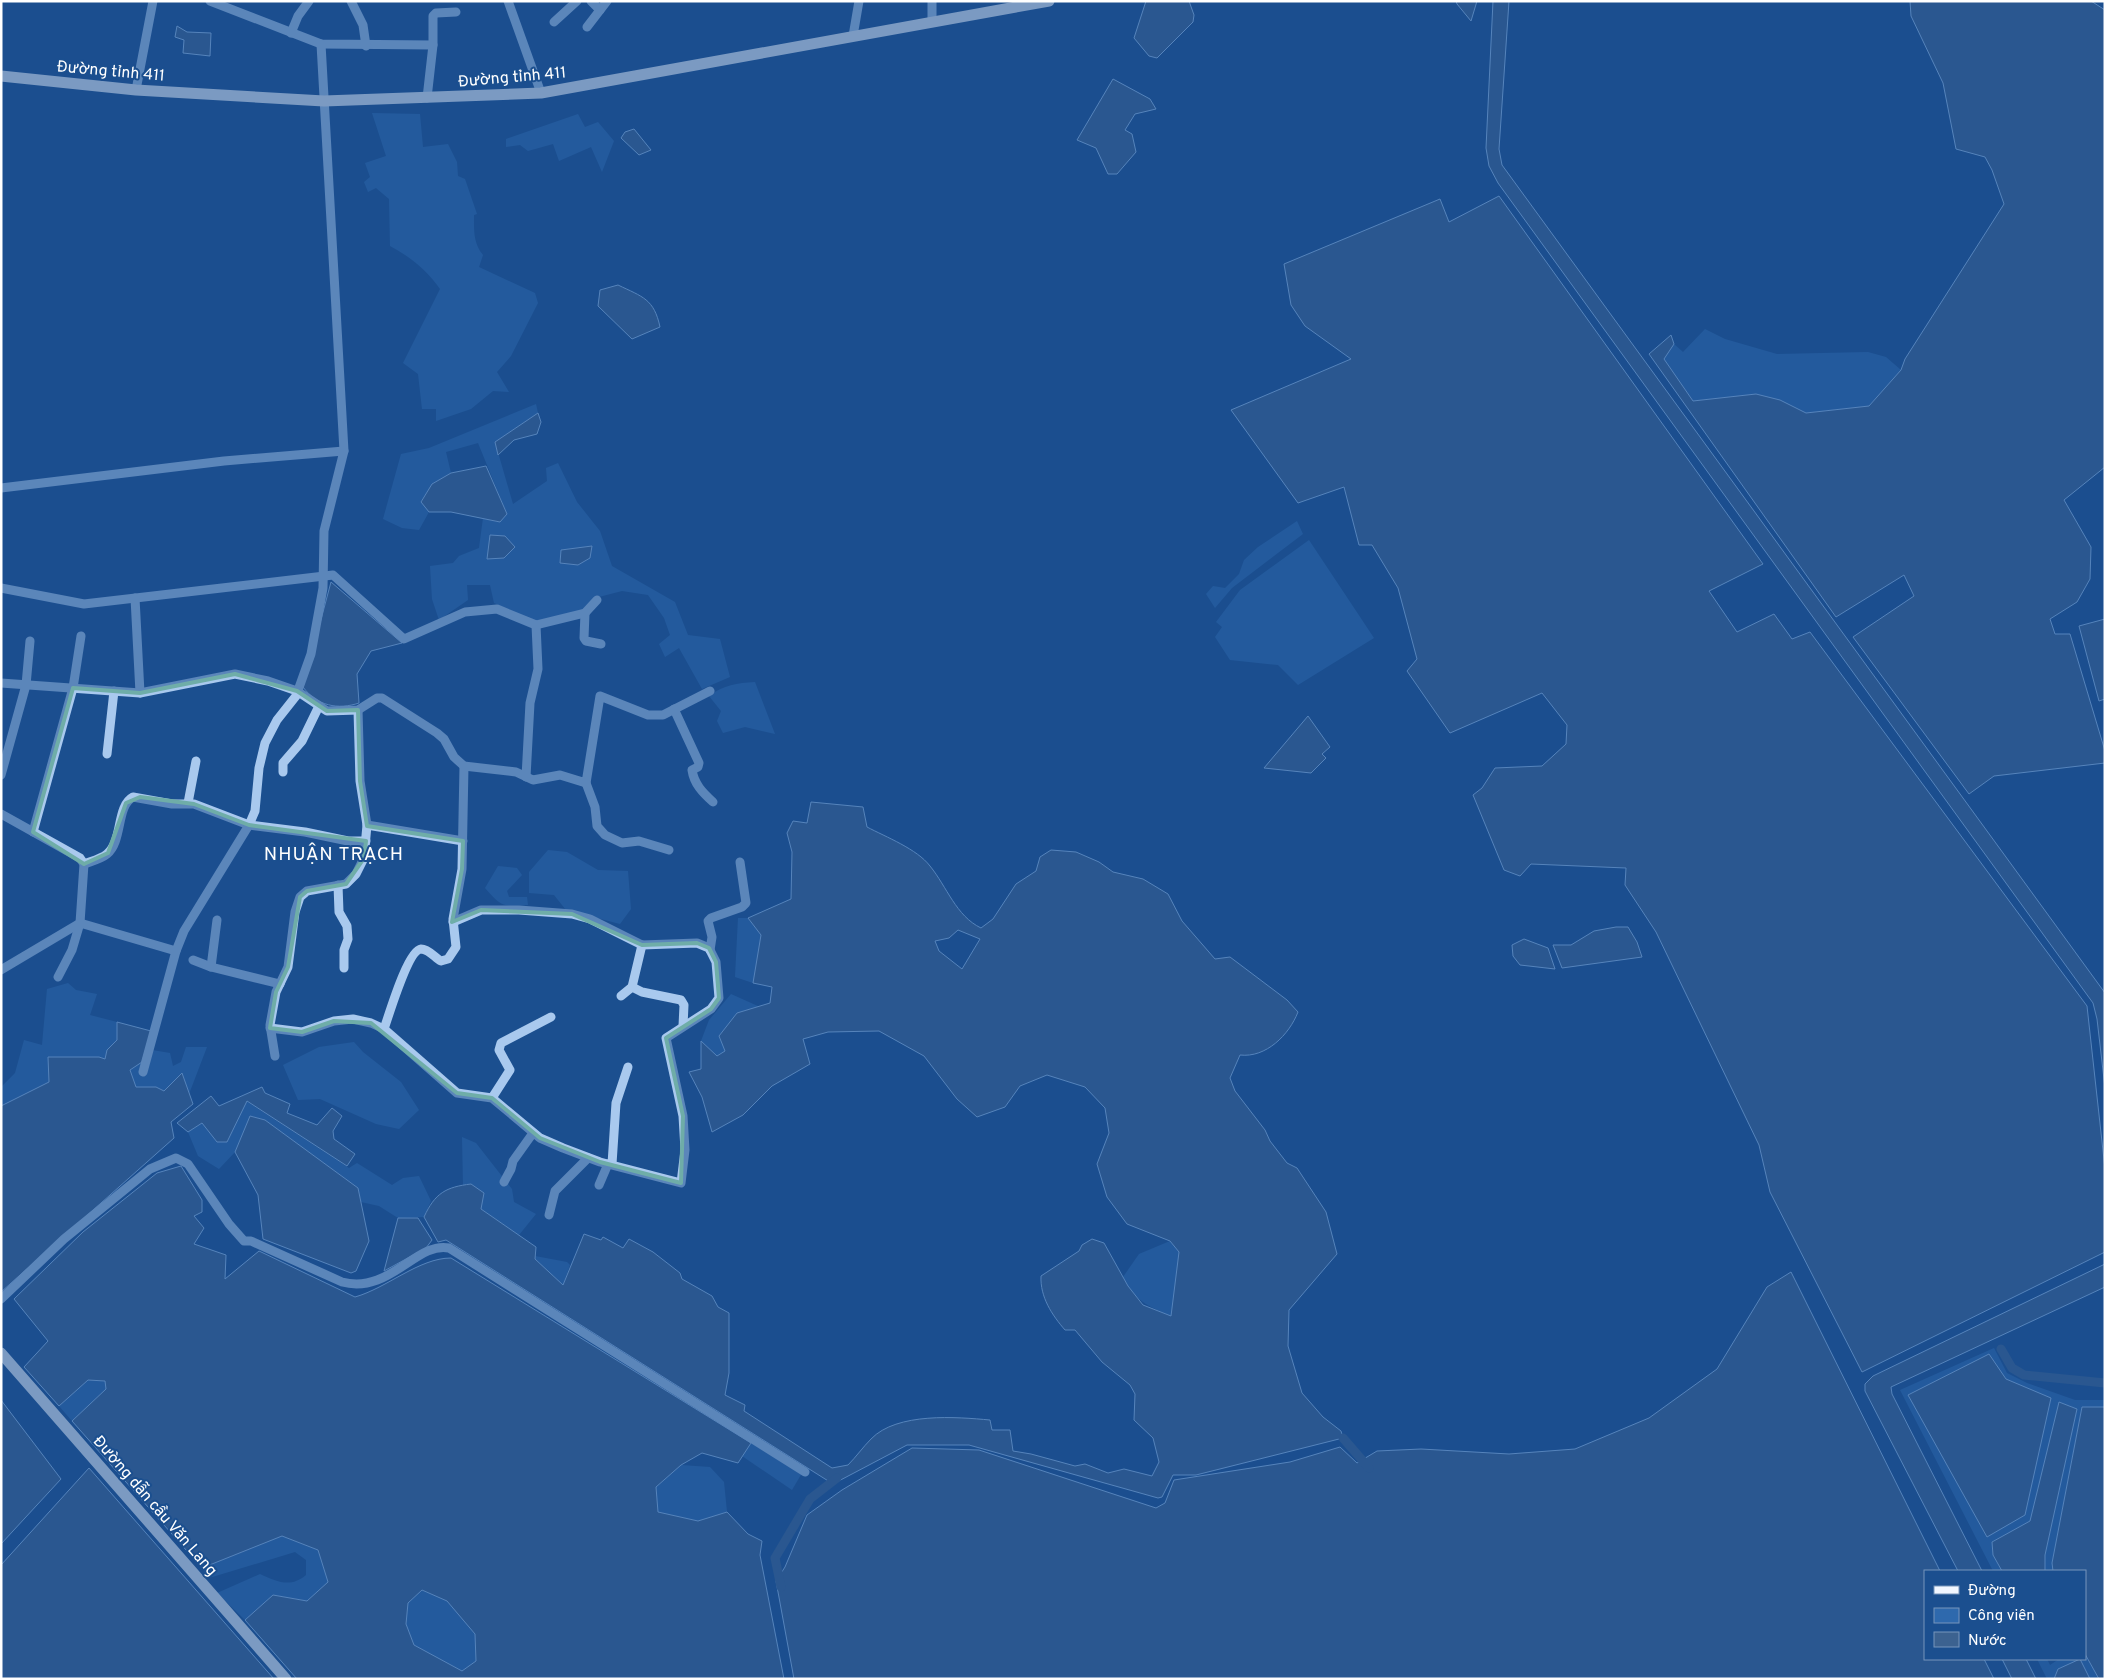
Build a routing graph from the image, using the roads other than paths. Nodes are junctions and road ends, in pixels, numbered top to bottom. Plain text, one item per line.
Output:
1 (153, 1) edge
2 (210, 1) edge
3 (309, 1) edge
4 (351, 1) edge
5 (508, 1) edge
6 (577, 1) edge
7 (592, 1) edge
8 (607, 1) edge
9 (859, 1) edge
10 (932, 1) edge
11 (1050, 1) edge
12 (600, 10) junction
13 (456, 12) dead end
14 (554, 22) dead end
15 (932, 22) junction
16 (587, 27) dead end
17 (292, 33) junction
18 (852, 36) junction
19 (321, 44) junction
20 (433, 44) junction
21 (366, 46) junction
22 (1, 76) edge
23 (136, 90) junction
24 (541, 93) junction
25 (427, 98) junction
26 (324, 101) junction
27 (344, 450) junction
28 (1, 488) edge
29 (323, 575) junction
30 (1, 588) edge
31 (135, 598) junction
32 (598, 600) dead end
33 (585, 613) junction
34 (536, 624) junction
35 (81, 636) dead end
36 (30, 641) dead end
37 (601, 644) dead end
38 (1, 683) edge
39 (26, 684) junction
40 (73, 688) junction
41 (114, 691) junction
42 (710, 691) dead end
43 (298, 692) junction
44 (140, 693) junction
45 (318, 706) junction
46 (674, 709) junction
47 (358, 710) junction
48 (107, 754) dead end
49 (196, 761) dead end
50 (464, 766) junction
51 (283, 772) dead end
52 (1, 775) edge
53 (526, 777) junction
54 (586, 783) junction
55 (713, 802) dead end
56 (188, 803) junction
57 (1, 814) edge
58 (249, 825) junction
59 (367, 825) junction
60 (34, 832) junction
61 (366, 841) junction
62 (463, 841) junction
63 (669, 850) dead end
64 (740, 862) dead end
65 (84, 864) junction
66 (338, 885) junction
67 (217, 920) dead end
68 (453, 922) junction
69 (80, 923) junction
70 (642, 945) junction
71 (710, 950) junction
72 (176, 952) junction
73 (193, 960) dead end
74 (211, 967) junction
75 (344, 968) dead end
76 (1, 970) edge
77 (58, 977) dead end
78 (280, 984) junction
79 (632, 987) junction
80 (621, 996) dead end
81 (551, 1017) dead end
82 (683, 1026) junction
83 (270, 1028) junction
84 (384, 1029) junction
85 (275, 1056) dead end
86 (628, 1068) dead end
87 (143, 1072) dead end
88 (492, 1098) junction
89 (533, 1133) junction
90 (588, 1158) junction
91 (610, 1164) junction
92 (504, 1182) dead end
93 (599, 1185) dead end
94 (549, 1215) dead end
95 (1, 1299) edge
96 (1, 1353) edge
97 (804, 1472) dead end
98 (286, 1679) edge

1 - 23 street
2 - 17 street
3 - 17 street
4 - 21 street
5 - 24 street
6 - 14 street
7 - 12 street
8 - 12 street
9 - 18 street
10 - 15 street
11 - 15 main road, Đường tỉnh 411
12 - 16 street
13 - 20 street
15 - 18 main road, Đường tỉnh 411
17 - 19 street
18 - 24 main road, Đường tỉnh 411
19 - 21 street
19 - 26 street
20 - 21 street
20 - 25 street
22 - 23 main road, Đường tỉnh 411
23 - 26 main road, Đường tỉnh 411
24 - 25 main road, Đường tỉnh 411
25 - 26 main road, Đường tỉnh 411
26 - 27 street
27 - 28 street
27 - 29 street
29 - 31 street
29 - 34 street
29 - 43 street
30 - 31 street
31 - 44 street
32 - 33 street
33 - 34 street
33 - 37 street
34 - 53 street
35 - 40 street
36 - 39 street
38 - 39 street
39 - 40 street
39 - 52 street
40 - 41 street
40 - 60 street
41 - 44 street
41 - 48 street
42 - 46 street
43 - 44 street
43 - 45 street
43 - 58 street
45 - 47 street
45 - 51 street
46 - 54 street
46 - 55 street
47 - 50 street
47 - 59 street
49 - 56 street
50 - 53 street
50 - 62 street
53 - 54 street
54 - 63 street
56 - 58 street
56 - 65 street
57 - 60 street
58 - 61 street
58 - 72 street
59 - 61 street
59 - 62 street
60 - 65 street
61 - 66 street
62 - 68 street
64 - 71 street
65 - 69 street
66 - 75 street
66 - 78 street
67 - 74 street
68 - 70 street
68 - 84 street
69 - 72 street
69 - 76 street
69 - 77 street
70 - 71 street
70 - 79 street
71 - 82 street
72 - 87 street
73 - 74 street
74 - 78 street
78 - 83 street
79 - 80 street
79 - 82 street
81 - 88 street
82 - 91 street
83 - 84 street
83 - 85 street
84 - 88 street
86 - 91 street
88 - 89 street
89 - 90 street
89 - 92 street
90 - 91 street
90 - 94 street
91 - 93 street
95 - 97 street
96 - 98 main road, Đường dẫn cầu Văn Lang

